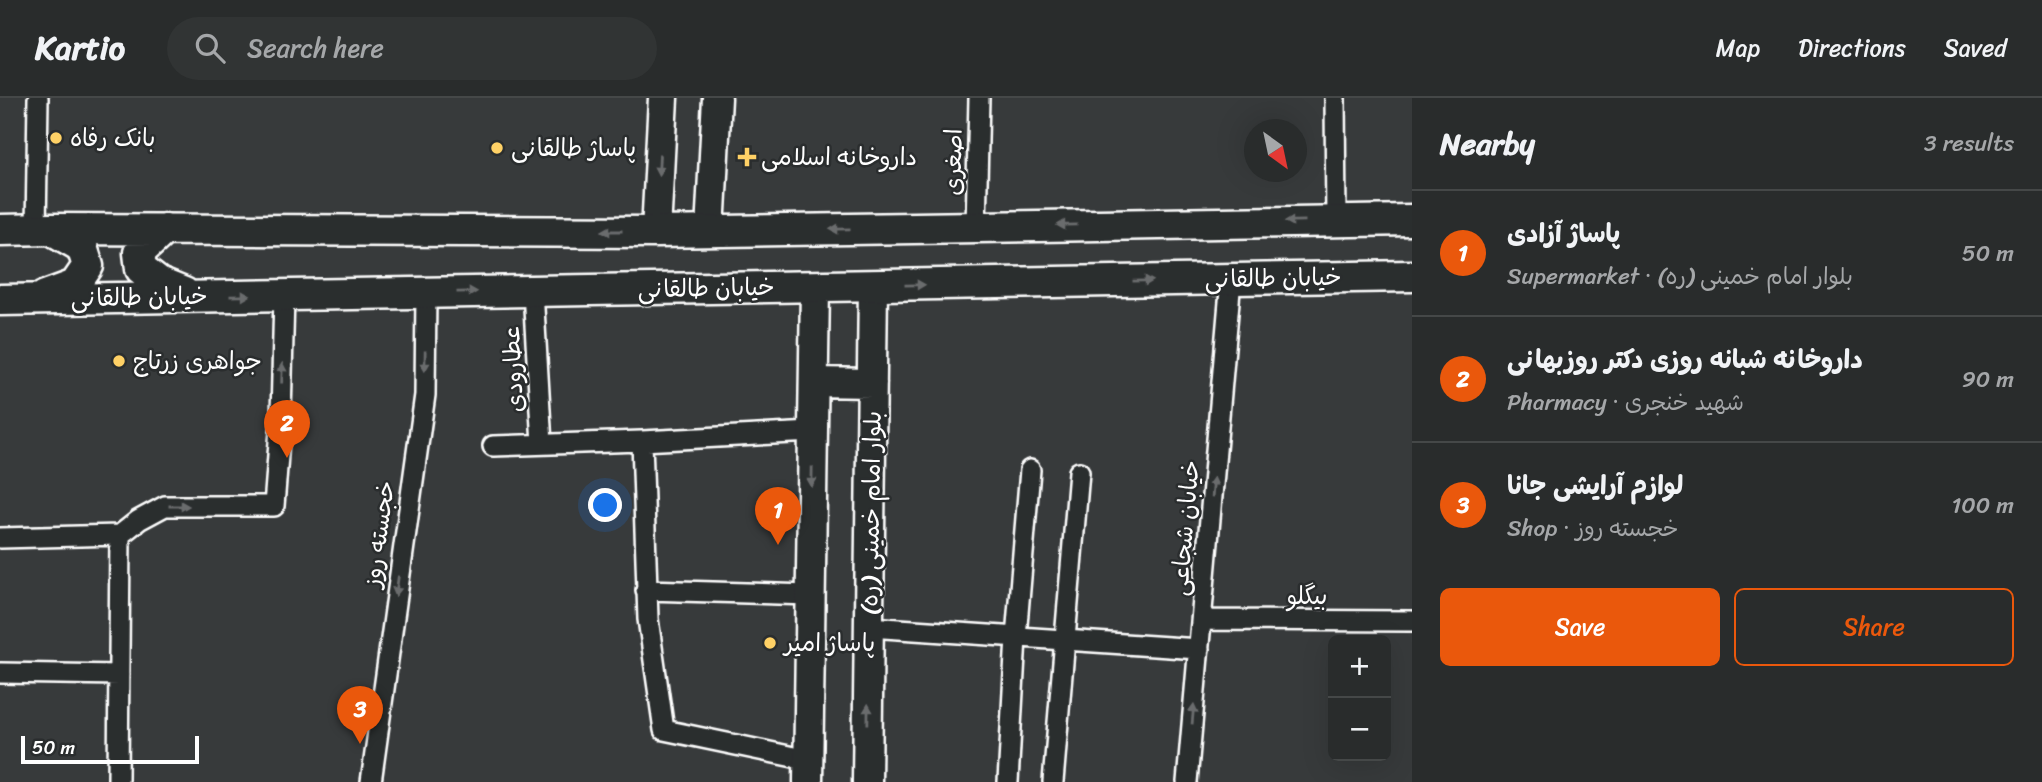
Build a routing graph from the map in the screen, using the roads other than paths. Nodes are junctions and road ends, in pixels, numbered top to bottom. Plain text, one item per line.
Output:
1 (38, 98) edge
2 (663, 98) edge
3 (717, 98) edge
4 (979, 98) edge
5 (1335, 98) edge
6 (1412, 220) edge
7 (1336, 221) junction
8 (976, 227) junction
9 (44, 229) junction
10 (165, 229) junction
11 (0, 230) edge
12 (710, 231) junction
13 (656, 232) junction
14 (1410, 275) edge
15 (1231, 279) junction
16 (873, 285) junction
17 (815, 286) junction
18 (533, 291) junction
19 (426, 293) junction
20 (284, 295) junction
21 (194, 296) junction
22 (0, 299) edge
23 (38, 299) junction
24 (814, 382) junction
25 (872, 383) junction
26 (813, 432) junction
27 (642, 441) junction
28 (542, 444) junction
29 (493, 446) dead end
30 (1030, 470) dead end
31 (1079, 472) dead end
32 (120, 535) junction
33 (0, 538) edge
34 (646, 590) junction
35 (810, 596) junction
36 (1202, 620) junction
37 (1412, 621) edge
38 (869, 627) junction
39 (1016, 637) junction
40 (1065, 640) junction
41 (1199, 649) junction
42 (0, 673) edge
43 (119, 675) junction
44 (808, 771) edge
45 (118, 782) edge
46 (371, 782) edge
47 (867, 782) edge
48 (1008, 782) edge
49 (1053, 782) edge
50 (1188, 782) edge

1 - 9 street
2 -> 13 main road
3 - 12 main road
4 - 8 street, اصغری
5 - 7 street
6 - 7 main road
7 -> 8 main road
8 -> 12 main road
9 - 10 main road
9 - 11 main road
9 - 23 main road
13 -> 10 main road
10 - 21 main road
12 - 13 main road
14 - 15 main road, خیابان طالقانی
16 -> 15 main road, خیابان طالقانی
36 -> 15 street, خیابان شجاعی
16 - 17 main road, خیابان طالقانی
16 - 25 main road, بلوار امام خمینی (ره)
17 - 18 main road, خیابان طالقانی
17 - 24 main road
19 -> 18 main road, خیابان طالقانی
18 - 28 street, عطارودی
19 - 20 main road, خیابان طالقانی
19 -> 46 street, خجسته روز
21 -> 20 main road, خیابان طالقانی
32 -> 20 street
21 - 23 main road, خیابان طالقانی
22 - 23 main road, خیابان طالقانی
24 - 25 main road
24 - 26 main road
25 - 38 main road, بلوار امام خمینی (ره)
26 - 27 street
26 -> 35 main road
27 - 28 street
27 - 34 street
28 - 29 street
30 - 39 street
31 - 40 street
32 - 33 street
32 - 43 street
34 - 35 street
34 - 44 street
35 - 44 main road
36 - 37 street, بیگلو
36 - 41 street, خیابان شجاعی
38 - 39 street
47 -> 38 main road, بلوار امام خمینی (ره)
39 - 40 street
39 - 48 street
40 - 41 street
40 - 49 street
50 -> 41 street, خیابان شجاعی
42 - 43 street
43 - 45 street

